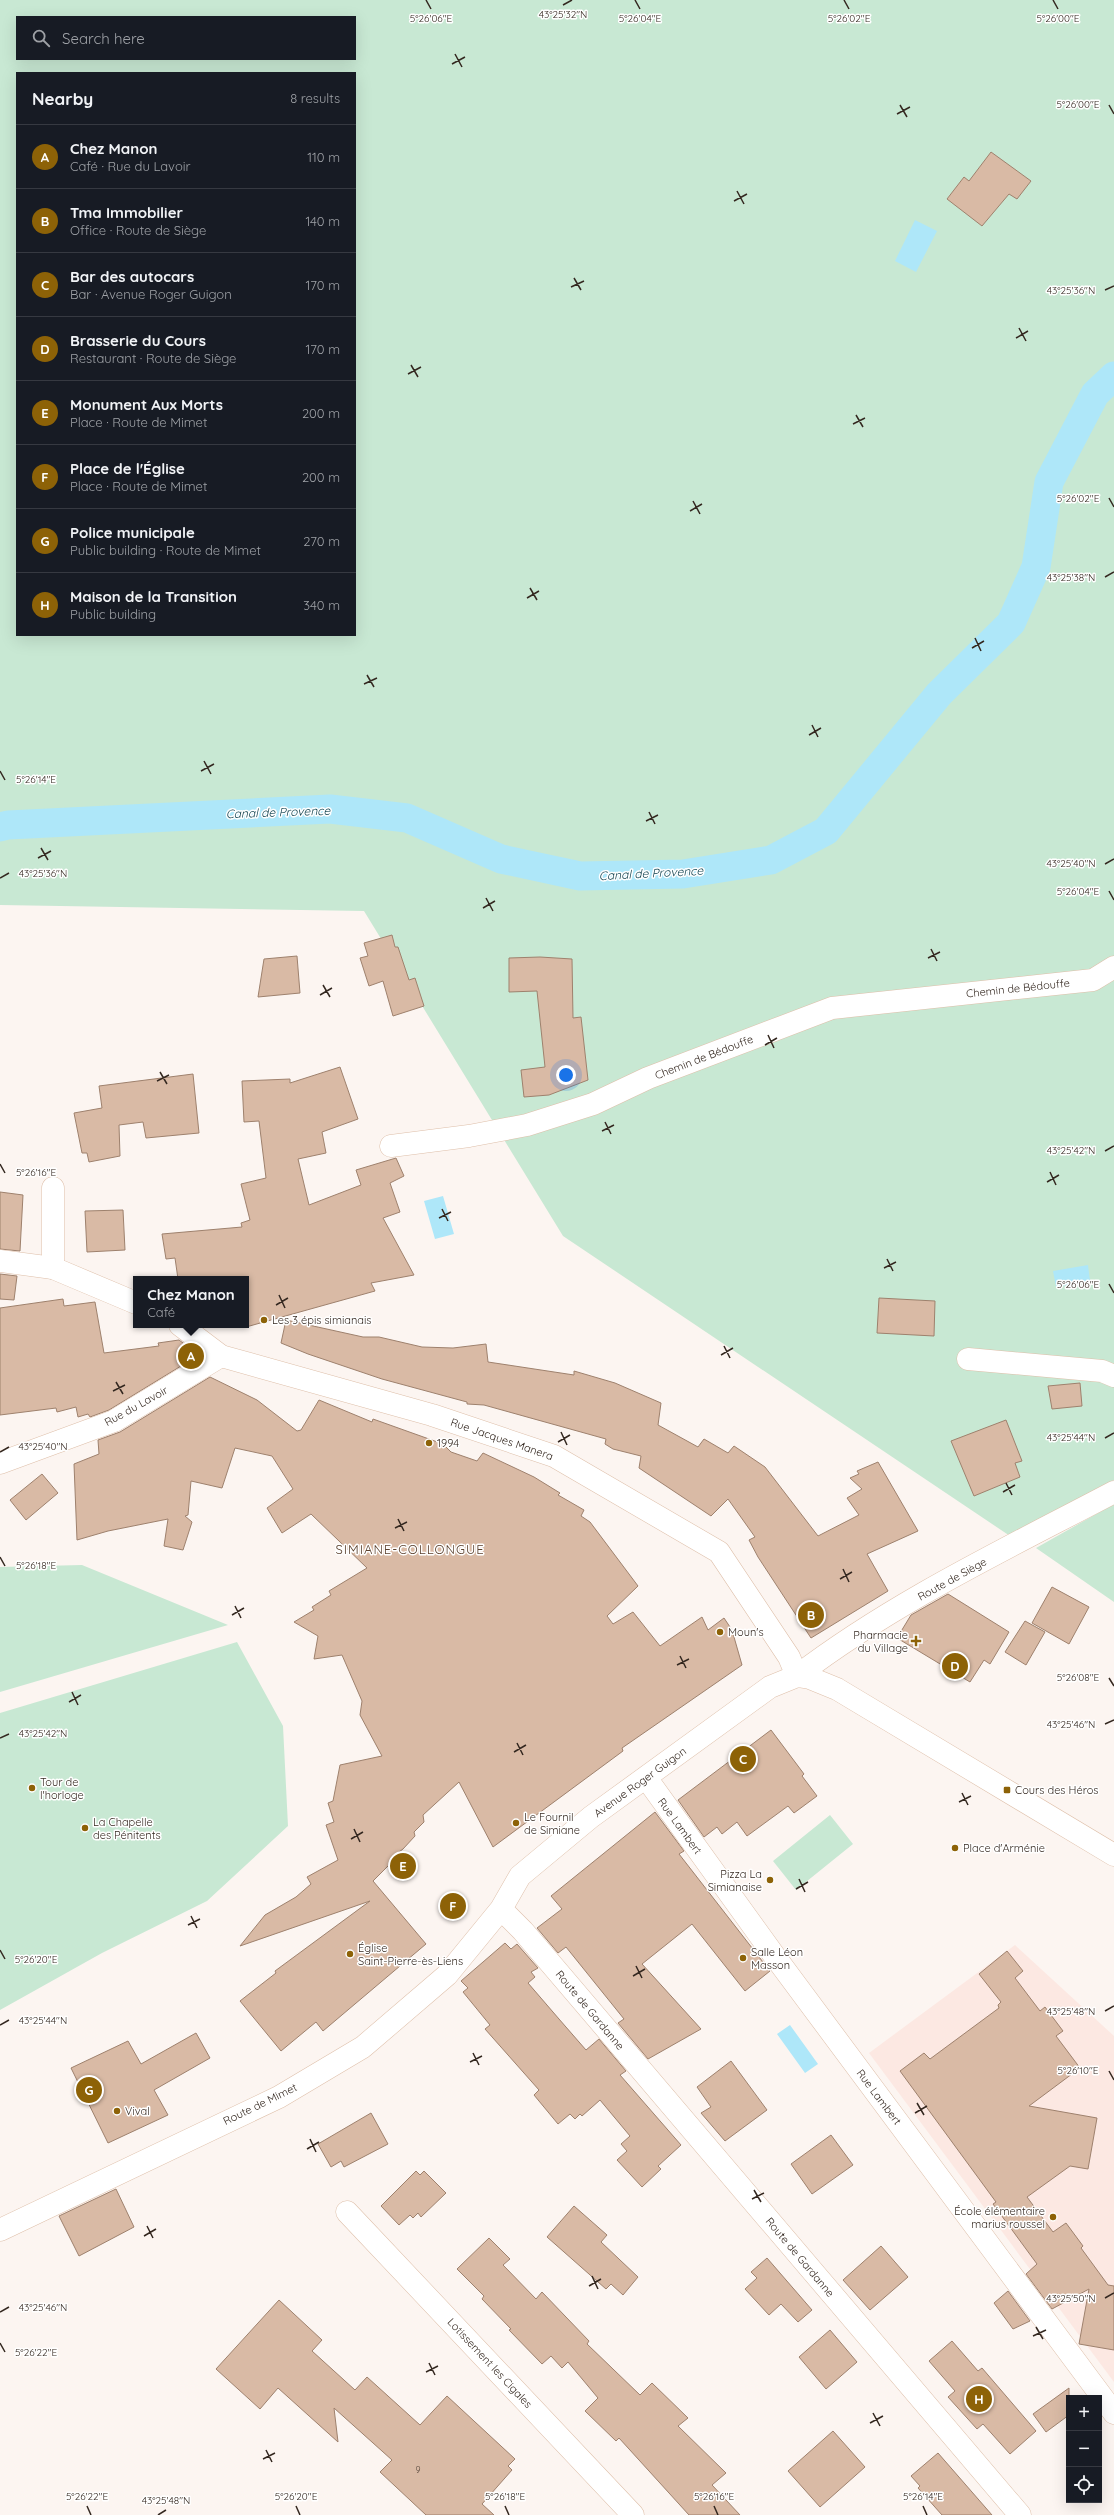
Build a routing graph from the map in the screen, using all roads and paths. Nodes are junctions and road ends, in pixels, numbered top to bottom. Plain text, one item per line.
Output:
1 (1114, 967) edge
2 (391, 1146) dead end
3 (53, 1188) dead end
4 (0, 1261) edge
5 (53, 1268) junction
6 (133, 1302) edge
7 (184, 1328) edge
8 (222, 1356) junction
9 (968, 1359) dead end
10 (1114, 1376) edge
11 (0, 1463) edge
12 (1114, 1492) edge
13 (797, 1676) junction
14 (646, 1778) junction
15 (1114, 1855) edge
16 (500, 1909) junction
17 (347, 2212) dead end
18 (0, 2230) edge
19 (1114, 2413) edge
20 (633, 2515) edge
21 (1020, 2515) edge

1 - 2 street, Chemin de Bédouffe
3 - 5 street
4 - 5 street
5 - 6 street
7 - 8 street, Rue Jacques Manera
8 - 11 street, Rue du Lavoir
8 - 13 street, Rue Jacques Manera
9 - 10 street
12 - 13 street, Route de Siège
13 - 14 street, Avenue Roger Guigon
13 - 15 street
14 - 16 street, Avenue Roger Guigon
14 - 19 street, Rue Lambert
16 - 18 street, Route de Mimet
16 - 21 street, Route de Gardanne
17 - 20 street, Lotissement les Cigales

